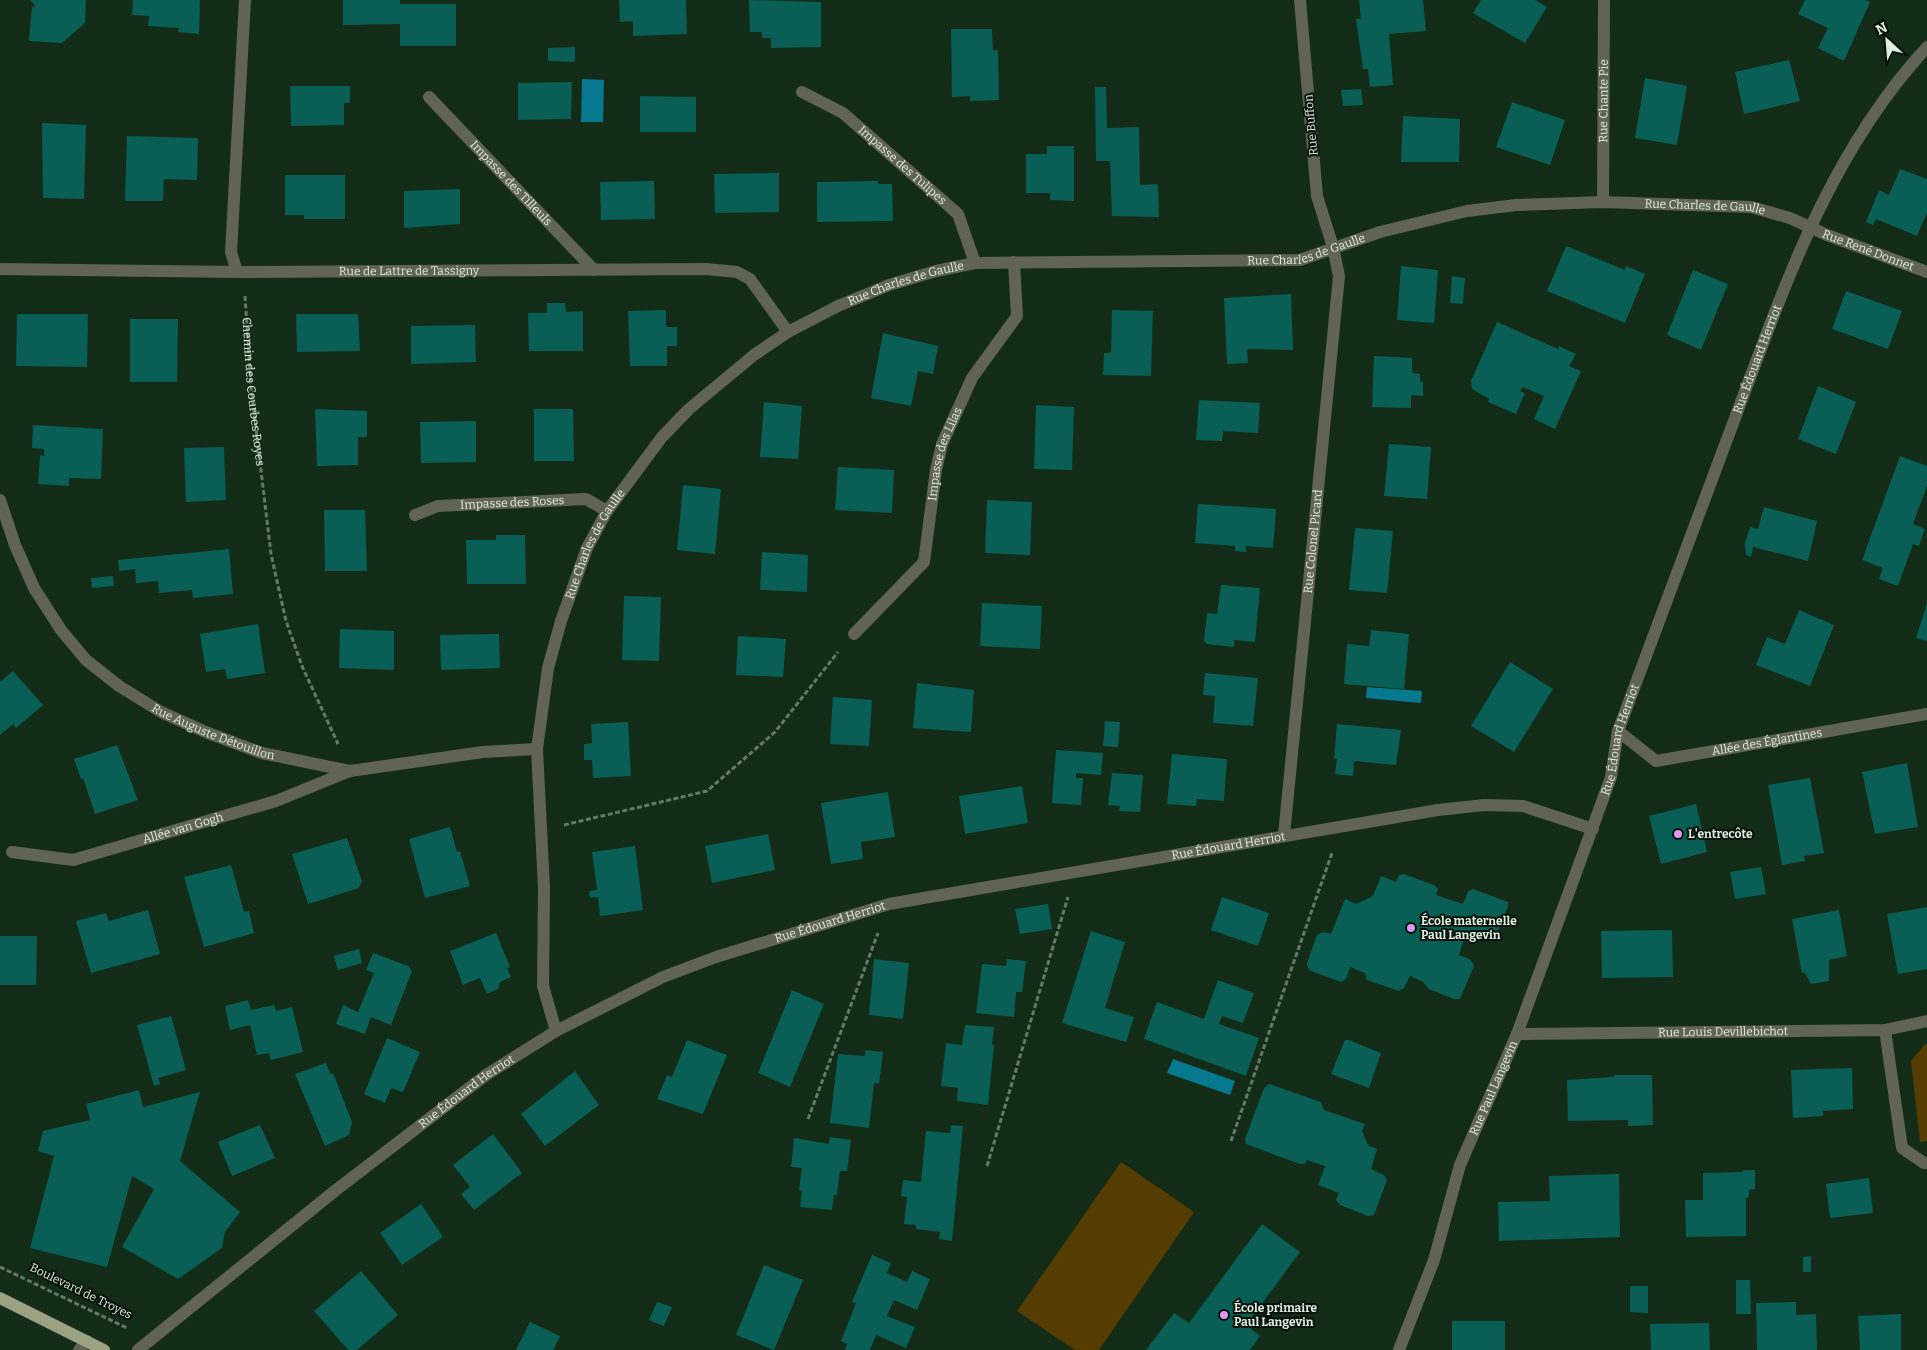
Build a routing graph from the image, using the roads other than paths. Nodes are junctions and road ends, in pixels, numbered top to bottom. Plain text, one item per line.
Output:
1 (245, 0) edge
2 (1300, 0) edge
3 (1604, 0) edge
4 (1927, 47) edge
5 (802, 92) dead end
6 (429, 96) dead end
7 (1603, 202) junction
8 (1810, 226) junction
9 (1333, 247) junction
10 (1014, 262) junction
11 (975, 263) junction
12 (0, 269) edge
13 (594, 270) junction
14 (237, 272) junction
15 (1927, 272) edge
16 (788, 332) junction
17 (0, 501) edge
18 (607, 511) junction
19 (415, 514) dead end
20 (854, 634) road end
21 (1927, 714) edge
22 (1618, 731) junction
23 (537, 749) junction
24 (350, 771) junction
25 (1593, 829) junction
26 (1284, 835) junction
27 (12, 852) dead end
28 (1927, 1021) edge
29 (1885, 1030) junction
30 (556, 1031) junction
31 (1517, 1034) junction
32 (1927, 1163) edge
33 (0, 1298) edge
34 (83, 1346) edge
35 (104, 1350) edge
36 (138, 1350) edge
37 (1399, 1350) edge

1 - 14 street
2 - 9 street, Rue Buffon
3 - 7 street, Rue Chante Pie
4 - 8 street, Rue Édouard Herriot
5 - 11 street, Impasse des Tulipes
6 - 13 street, Impasse des Tilleuls
7 - 8 street, Rue Charles de Gaulle
7 - 9 street, Rue Charles de Gaulle
8 - 15 street, Rue René Donnet
8 - 22 street, Rue Édouard Herriot
9 - 10 street, Rue Charles de Gaulle
9 - 26 street, Rue Colonel Picard
10 - 11 street, Rue Charles de Gaulle
10 - 20 street, Impasse des Lilas
11 - 16 street, Rue Charles de Gaulle
12 - 14 street, Rue de Lattre de Tassigny
13 - 14 street, Rue de Lattre de Tassigny
13 - 16 street, Rue de Lattre de Tassigny
16 - 18 street, Rue Charles de Gaulle
17 - 24 street, Rue Auguste Détouillon
18 - 19 street, Impasse des Roses
18 - 23 street, Rue Charles de Gaulle
21 - 22 street, Allée des Églantines
22 - 25 street, Rue Édouard Herriot
23 - 24 street, Rue Auguste Détouillon
23 - 30 street, Rue Charles de Gaulle
24 - 27 street, Allée van Gogh
25 - 26 street, Rue Édouard Herriot
25 - 31 street, Rue Paul Langevin
26 - 30 street, Rue Édouard Herriot
28 - 29 street, Rue Louis Devillebichot
29 - 31 street, Rue Louis Devillebichot
29 - 32 street
30 - 36 street, Rue Édouard Herriot
31 - 37 street, Rue Paul Langevin
33 - 34 main road
34 - 35 main road

